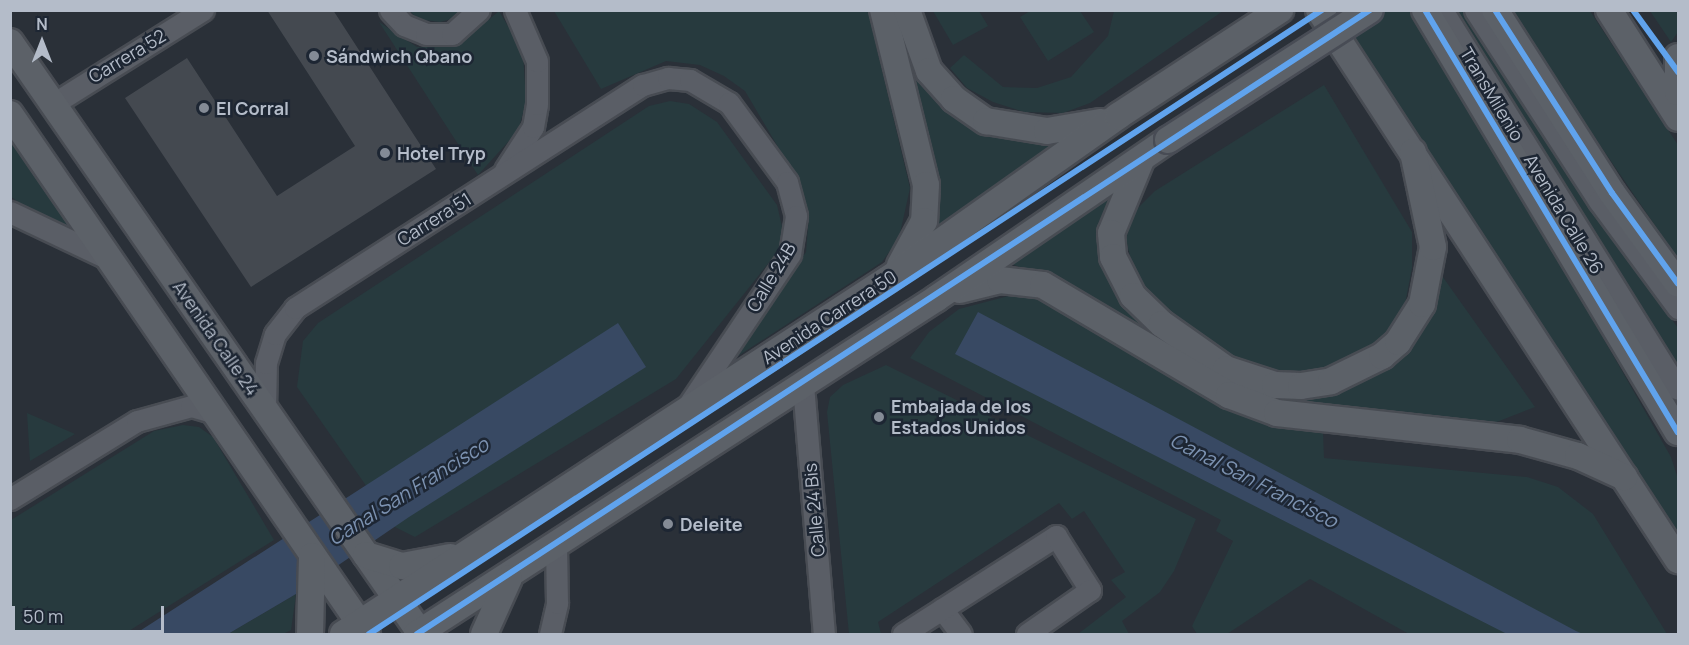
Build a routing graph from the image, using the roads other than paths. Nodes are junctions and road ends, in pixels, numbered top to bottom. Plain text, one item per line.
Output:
1 (202, 10) edge
2 (390, 10) edge
3 (479, 10) edge
4 (514, 10) edge
5 (883, 10) edge
6 (906, 10) edge
7 (1280, 10) edge
8 (1319, 10) edge
9 (1370, 10) edge
10 (1425, 10) edge
11 (1442, 10) edge
12 (1475, 10) edge
13 (1495, 10) edge
14 (1609, 10) edge
15 (10, 42) edge
16 (1678, 57) edge
17 (668, 78) joint
18 (1678, 93) edge
19 (53, 104) junction
20 (10, 114) edge
21 (1118, 116) junction
22 (1678, 118) edge
23 (1413, 152) junction
24 (1144, 156) junction
25 (499, 178) junction
26 (10, 212) edge
27 (111, 261) junction
28 (888, 279) junction
29 (1678, 284) edge
30 (936, 298) junction
31 (1678, 308) edge
32 (803, 385) junction
33 (1648, 386) junction
34 (1678, 389) edge
35 (265, 409) junction
36 (215, 412) junction
37 (684, 412) junction
38 (1678, 432) edge
39 (1678, 452) edge
40 (1624, 477) junction
41 (10, 500) edge
42 (556, 544) junction
43 (465, 552) junction
44 (366, 555) junction
45 (312, 556) junction
46 (1678, 560) edge
47 (512, 573) junction
48 (396, 599) junction
49 (942, 609) junction
50 (356, 631) edge
51 (310, 634) edge
52 (419, 634) edge
53 (484, 634) edge
54 (550, 634) edge
55 (824, 634) edge
56 (903, 634) edge
57 (962, 634) edge
58 (1027, 634) edge

1 - 19 street, Carrera 52
2 - 3 street
4 - 25 street
5 - 28 main road
6 - 21 main road
7 - 21 main road, Avenida Carrera 50
8 - 23 main road
9 - 24 main road, bridge
10 - 33 main road, Avenida Calle 26
11 - 34 street, TransMilenio
12 - 31 street, TransMilenio
13 - 29 main road
14 - 22 main road
15 - 19 main road, Avenida Calle 24
16 - 18 main road
17 - 25 street, Carrera 51
17 - 37 street, Calle 24B
19 - 35 main road, Avenida Calle 24
20 - 27 main road
21 - 28 main road, Avenida Carrera 50
23 - 24 main road
23 - 40 main road
24 - 30 main road
25 - 35 street, Carrera 51
26 - 27 street
27 - 36 main road
28 - 37 main road, Avenida Carrera 50
30 - 32 main road
30 - 40 main road
32 - 42 main road
32 - 55 street, Calle 24 Bis
33 - 38 main road, Avenida Calle 26
33 - 39 main road
35 - 44 main road, Avenida Calle 24
36 - 41 street
36 - 45 main road
37 - 43 main road, Avenida Carrera 50
40 - 46 main road
42 - 47 main road
42 - 54 street
43 - 44 main road
43 - 48 main road, Avenida Carrera 50
44 - 48 main road, Avenida Calle 24
45 - 50 main road
45 - 51 main road
47 - 52 main road
47 - 53 main road
48 - 50 main road, Avenida Carrera 50
48 - 52 main road, Avenida Calle 24
49 - 56 street
49 - 57 street
49 - 58 street

